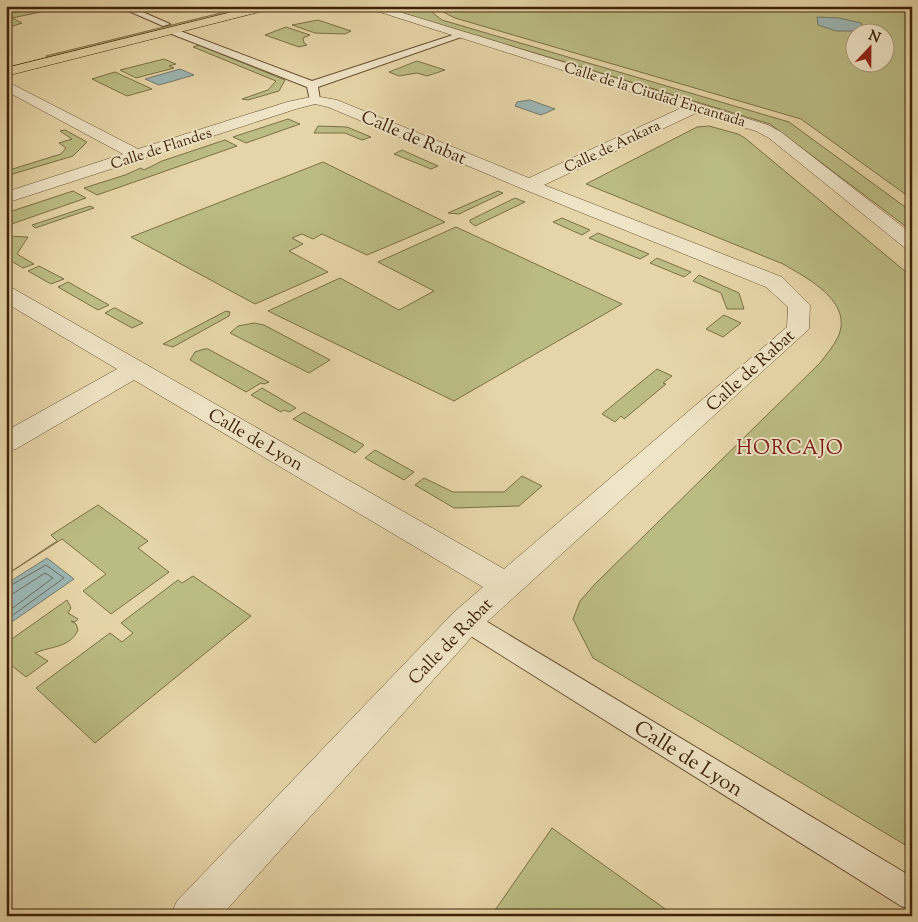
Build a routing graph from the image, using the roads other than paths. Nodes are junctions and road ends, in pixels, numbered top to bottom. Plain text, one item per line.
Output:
1 (121, 6) edge
2 (237, 6) edge
3 (271, 6) edge
4 (367, 6) edge
5 (169, 27) junction
6 (462, 35) junction
7 (6, 63) edge
8 (6, 72) edge
9 (6, 85) edge
10 (314, 92) junction
11 (696, 107) junction
12 (138, 156) junction
13 (529, 186) junction
14 (6, 198) edge
15 (912, 244) edge
16 (6, 294) edge
17 (135, 369) junction
18 (6, 443) edge
19 (506, 585) junction
20 (466, 621) junction
21 (912, 895) edge
22 (192, 916) edge

1 - 5 street, Calle de Rabat
2 - 5 main road
3 - 5 main road
4 - 6 street, Calle de la Ciudad Encantada
5 - 7 main road
5 - 8 main road
5 - 10 street, Calle de Rabat
6 - 10 street, Calle de Flandes
6 - 11 street, Calle de la Ciudad Encantada
9 - 12 street
10 - 12 street, Calle de Flandes
10 - 13 street, Calle de Rabat
11 - 13 street, Calle de Ankara
11 - 15 street, Calle de la Ciudad Encantada
12 - 14 street, Calle de Flandes
13 - 19 street, Calle de Rabat
16 - 17 street, Calle de Lyon
17 - 18 street
17 - 19 street, Calle de Lyon
19 - 20 street, Calle de Rabat
20 - 21 street, Calle de Lyon
20 - 22 street, Calle de Rabat

